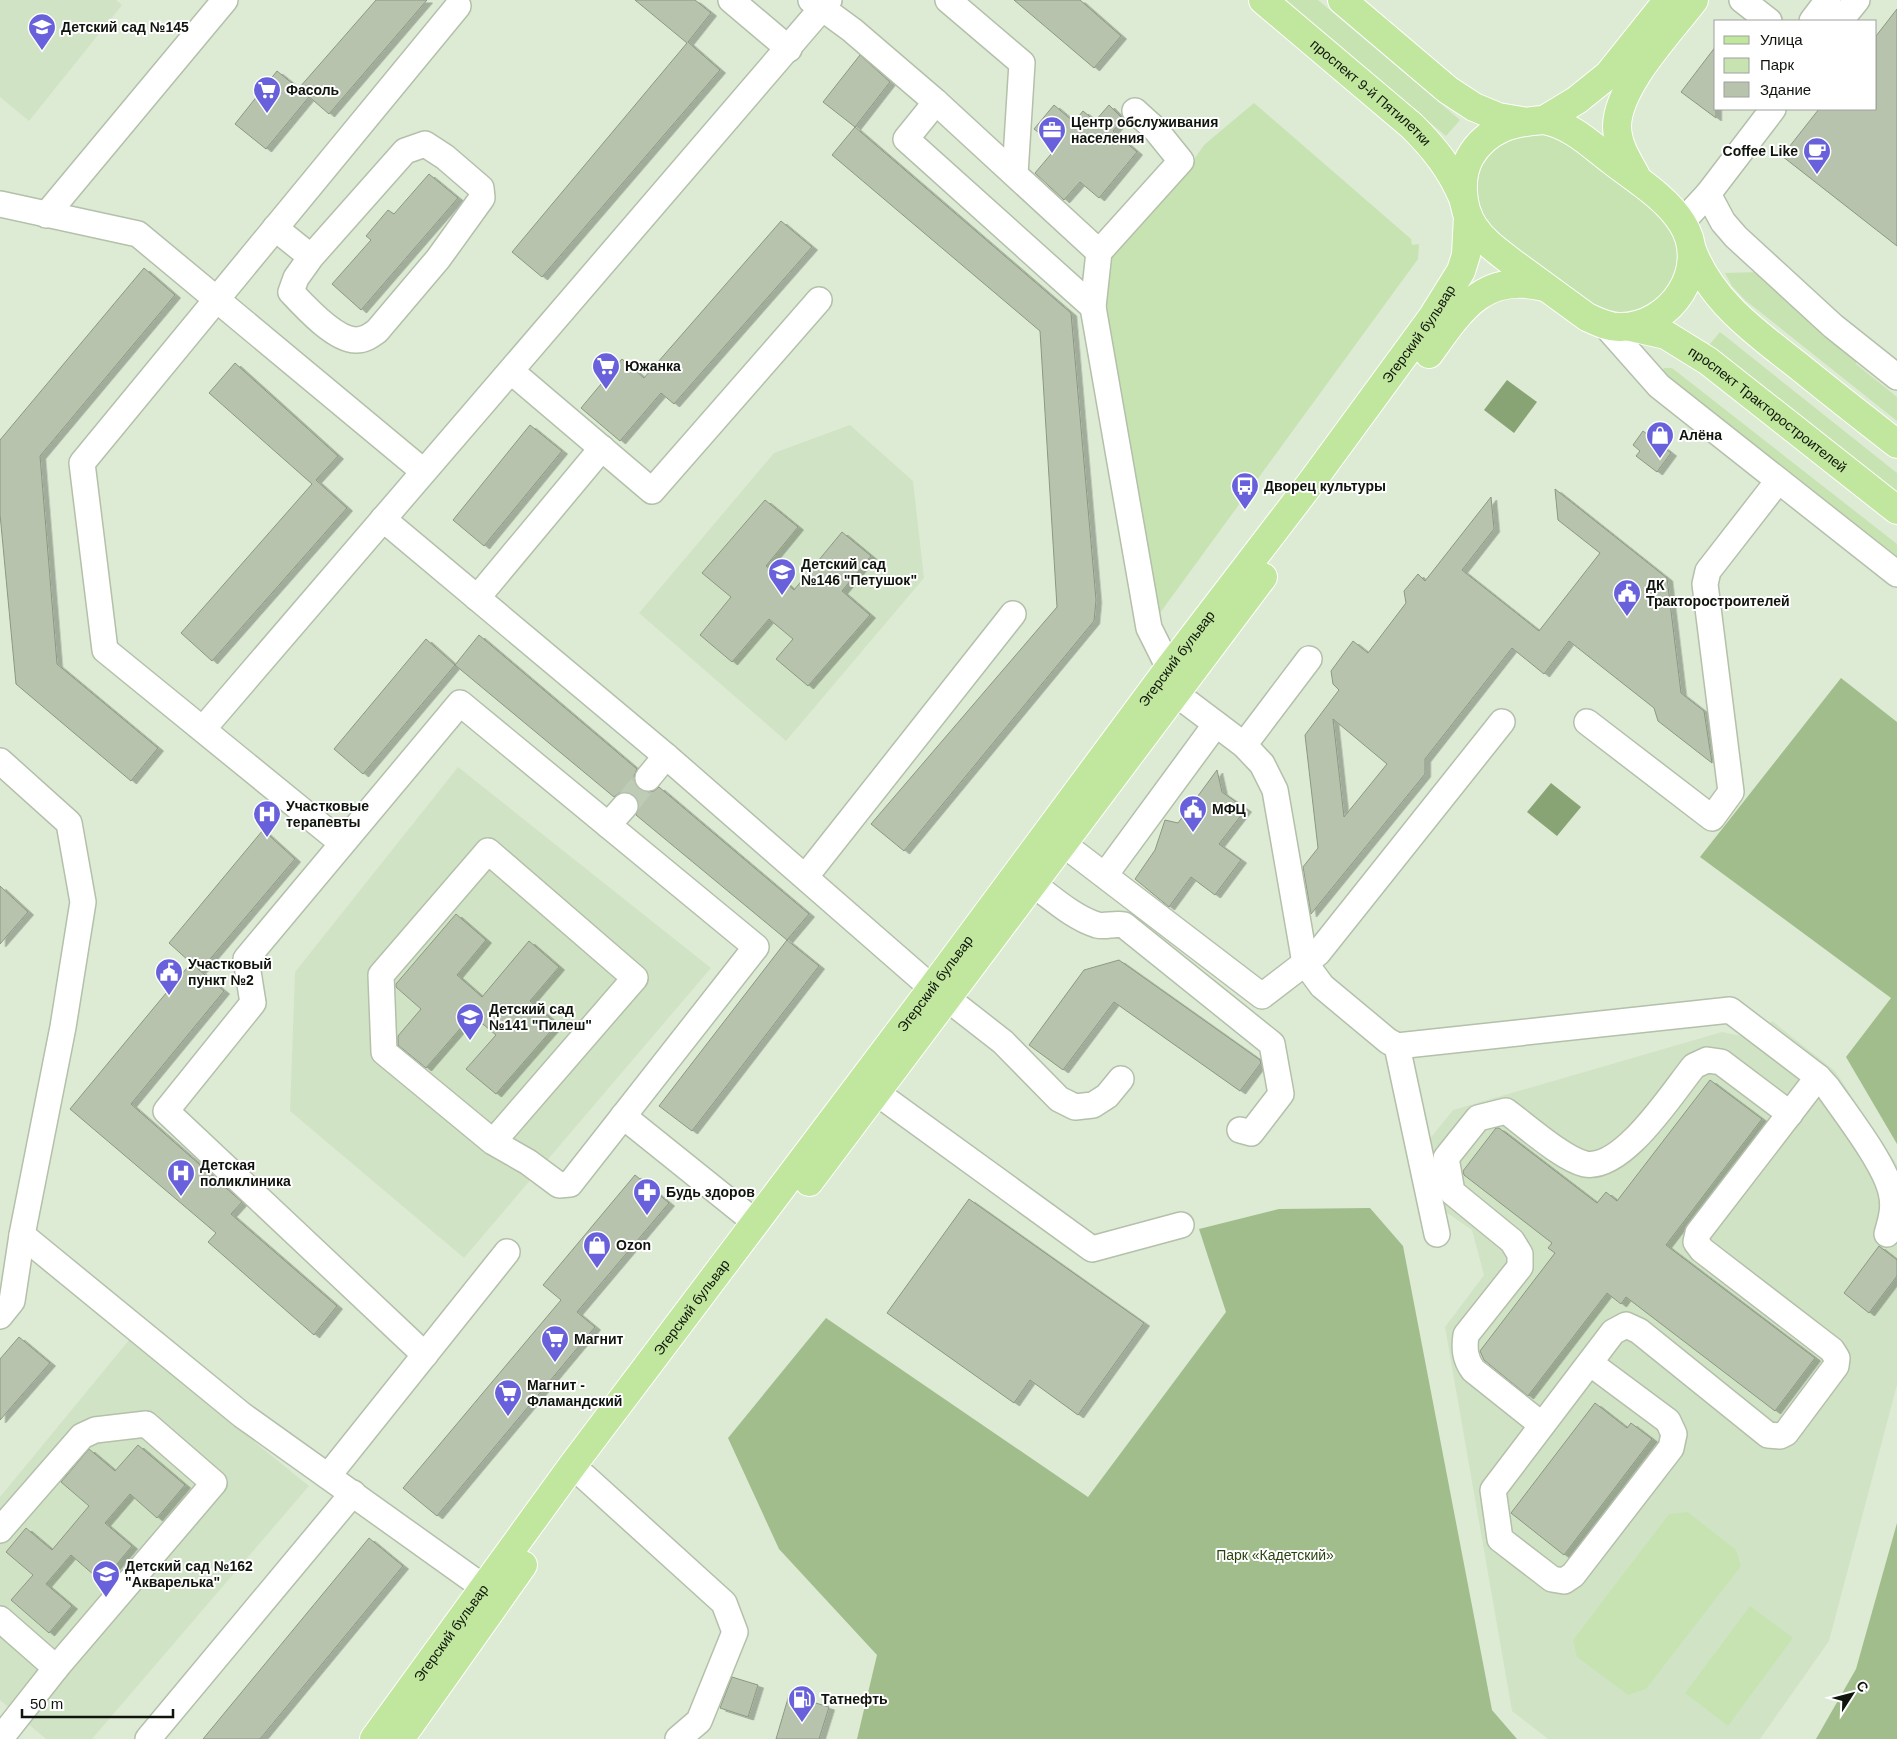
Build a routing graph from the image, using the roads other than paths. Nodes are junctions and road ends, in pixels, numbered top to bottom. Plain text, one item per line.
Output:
1 (224, 0) edge
2 (731, 0) edge
3 (948, 0) edge
4 (1263, 0) edge
5 (1342, 0) edge
6 (1668, 0) edge
7 (1694, 0) edge
8 (1742, 0) edge
9 (820, 3) edge
10 (458, 6) dead end
11 (1841, 6) edge
12 (1768, 20) edge
13 (1814, 20) edge
14 (789, 50) junction
15 (936, 102) junction
16 (1772, 110) edge
17 (1135, 111) dead end
18 (1533, 121) junction
19 (1015, 174) junction
20 (1640, 182) junction
21 (1708, 194) junction
22 (0, 204) edge
23 (1466, 207) junction
24 (46, 215) junction
25 (1682, 222) junction
26 (274, 228) junction
27 (1692, 250) junction
28 (1099, 252) junction
29 (311, 257) junction
30 (1544, 286) junction
31 (216, 299) junction
32 (819, 300) dead end
33 (1093, 307) junction
34 (1618, 326) junction
35 (512, 372) junction
36 (1897, 377) edge
37 (1897, 444) edge
38 (602, 448) junction
39 (423, 471) junction
40 (1778, 480) junction
41 (1897, 510) edge
42 (383, 519) junction
43 (1897, 574) edge
44 (477, 598) junction
45 (1013, 614) dead end
46 (1309, 658) dead end
47 (1172, 681) junction
48 (1502, 722) dead end
49 (1587, 722) dead end
50 (1216, 724) junction
51 (203, 729) junction
52 (1244, 745) junction
53 (666, 756) junction
54 (0, 760) edge
55 (648, 778) tunnel mouth
56 (625, 806) tunnel mouth
57 (608, 825) junction
58 (1055, 838) junction
59 (342, 844) junction
60 (1105, 875) junction
61 (806, 876) junction
62 (1025, 878) junction
63 (1305, 963) junction
64 (940, 994) junction
65 (1398, 1046) junction
66 (1818, 1077) junction
67 (1121, 1079) dead end
68 (877, 1093) junction
69 (1790, 1114) junction
70 (622, 1116) junction
71 (1240, 1130) dead end
72 (493, 1142) junction
73 (1181, 1226) dead end
74 (762, 1227) junction
75 (1437, 1234) dead end
76 (1888, 1234) dead end
77 (14, 1248) edge
78 (507, 1252) dead end
79 (0, 1316) edge
80 (425, 1355) junction
81 (1590, 1362) junction
82 (1542, 1424) junction
83 (328, 1476) junction
84 (585, 1478) junction
85 (353, 1493) junction
86 (0, 1530) edge
87 (491, 1592) junction
88 (0, 1619) edge
89 (56, 1668) junction
90 (385, 1737) edge
91 (0, 1739) edge
92 (148, 1739) edge
93 (678, 1739) edge

1 - 24 street
2 - 14 street
3 - 19 street
4 - 23 main road, проспект 9-й Пятилетки
5 - 18 main road
6 - 18 main road
7 - 20 main road
8 - 12 street
9 - 14 street
9 - 15 street
10 - 26 street
11 - 13 street
14 - 35 street
15 - 19 street
15 - 33 street
16 - 21 street
17 - 28 street
18 - 20 main road
18 - 23 main road, Эгерский бульвар
19 - 28 street
20 - 25 main road
21 - 25 street
21 - 36 street
22 - 24 street
23 - 30 main road, проспект 9-й Пятилетки
23 - 47 main road, Эгерский бульвар
24 - 31 street
25 - 27 main road
26 - 29 street
26 - 31 street
27 - 34 main road
27 - 37 main road
28 - 33 street
29 - 29 street
30 - 34 main road, проспект Тракторостроителей
30 - 47 main road, Эгерский бульвар
31 - 39 street
31 - 51 street
32 - 38 street
33 - 47 street
34 - 40 street
34 - 41 main road, проспект Тракторостроителей
35 - 38 street
35 - 39 street
38 - 44 street
39 - 42 street
40 - 43 street
40 - 49 street
42 - 44 street
42 - 51 street
44 - 53 street
45 - 61 street
46 - 52 street
47 - 50 street
47 - 58 main road, Эгерский бульвар
48 - 63 street
50 - 52 street
50 - 60 street
51 - 59 street
52 - 63 street
53 - 55 street
53 - 61 street
54 - 77 street
56 - 57 street
57 - 59 street
57 - 70 street
58 - 60 street
58 - 62 main road, Эгерский бульвар
59 - 80 street
60 - 63 street
61 - 64 street
62 - 64 main road, Эгерский бульвар
62 - 71 street
63 - 65 street
64 - 67 street
64 - 68 main road, Эгерский бульвар
64 - 74 main road, Эгерский бульвар
65 - 66 street
65 - 75 street
66 - 69 street
66 - 76 street
68 - 73 street
68 - 74 main road, Эгерский бульвар
69 - 81 street
69 - 82 street
70 - 72 street
70 - 74 street
72 - 72 street
74 - 84 main road, Эгерский бульвар
74 - 87 main road, Эгерский бульвар
77 - 79 street
77 - 83 street
78 - 80 street
80 - 83 street
81 - 82 street
81 - 82 street
83 - 85 street
84 - 87 main road, Эгерский бульвар
84 - 93 street
85 - 87 street
85 - 92 street
86 - 89 street
87 - 90 main road, Эгерский бульвар
88 - 89 street
89 - 91 street

